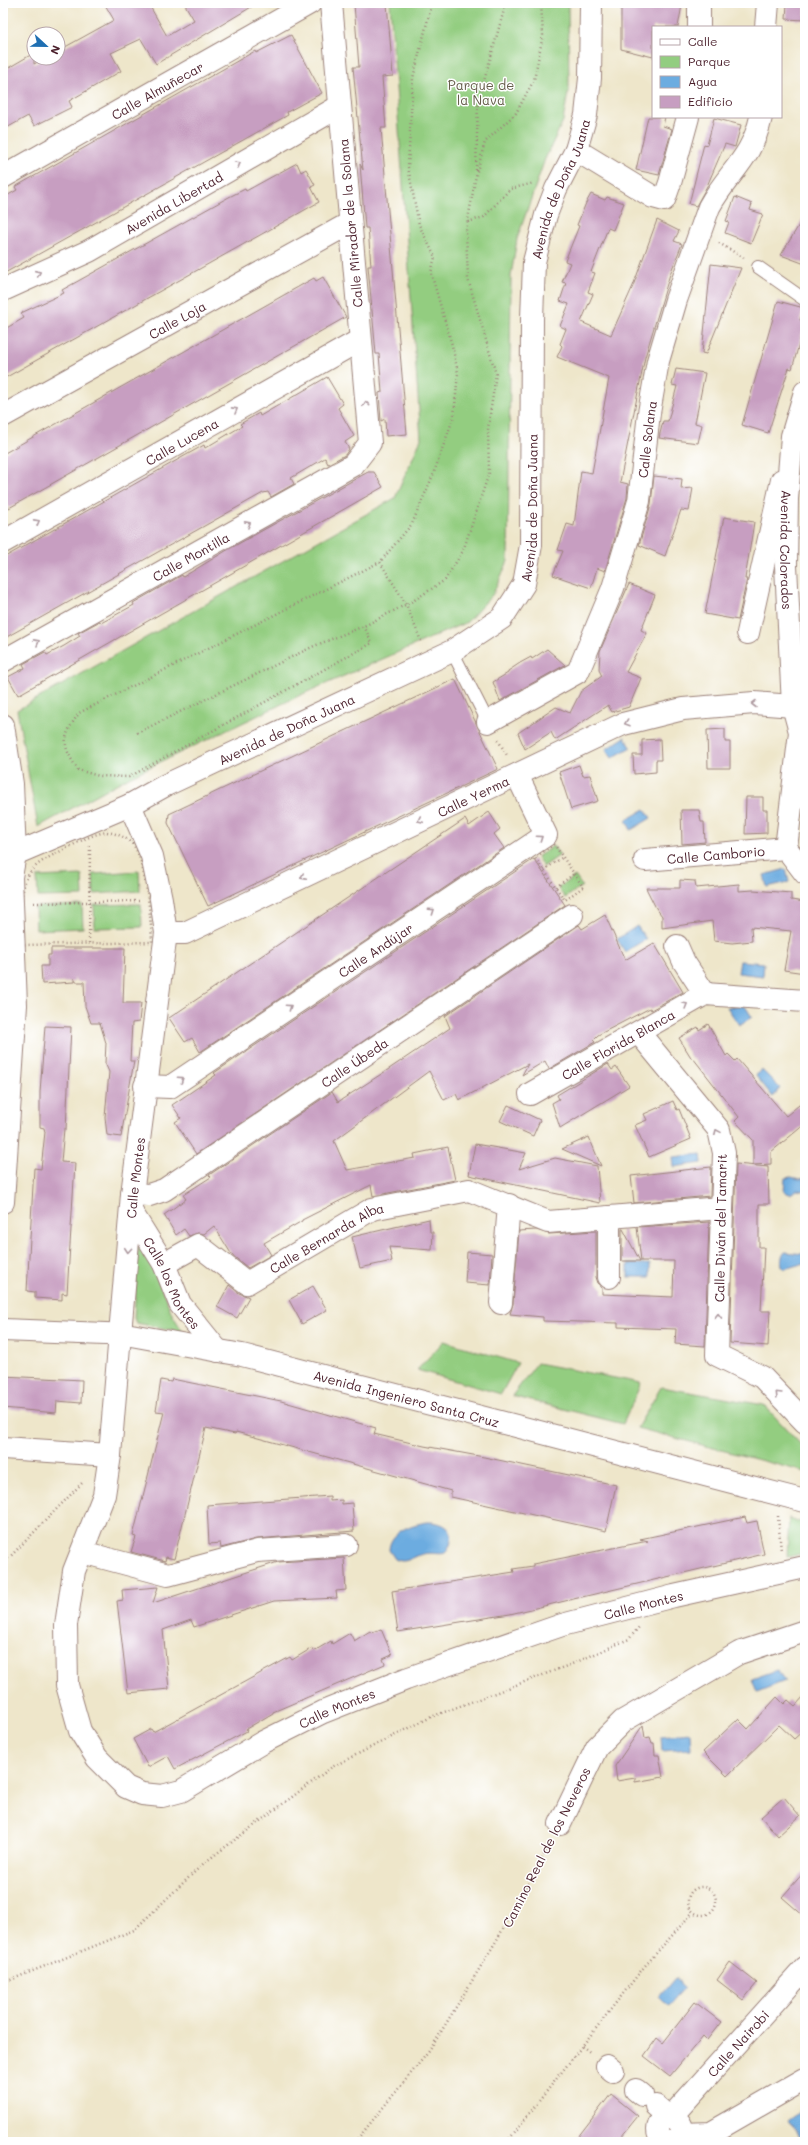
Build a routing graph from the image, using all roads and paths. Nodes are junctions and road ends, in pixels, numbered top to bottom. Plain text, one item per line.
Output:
1 (310, 3) edge
2 (331, 3) edge
3 (432, 3) edge
4 (506, 3) edge
5 (541, 3) edge
6 (591, 3) edge
7 (699, 3) edge
8 (768, 3) edge
9 (699, 26) edge
10 (766, 26) edge
11 (340, 106) junction
12 (688, 118) edge
13 (761, 118) edge
14 (576, 150) junction
15 (476, 175) junction
16 (3, 177) edge
17 (556, 189) junction
18 (468, 222) junction
19 (350, 223) junction
20 (693, 229) junction
21 (758, 267) joint
22 (3, 290) edge
23 (805, 300) edge
24 (360, 340) junction
25 (805, 392) edge
26 (3, 416) edge
27 (792, 436) junction
28 (370, 443) joint
29 (3, 542) edge
30 (380, 562) junction
31 (406, 604) junction
32 (364, 626) junction
33 (748, 633) dead end
34 (452, 651) junction
35 (805, 658) edge
36 (3, 660) edge
37 (429, 662) junction
38 (793, 706) junction
39 (488, 722) junction
40 (3, 725) edge
41 (137, 733) dead end
42 (517, 775) junction
43 (130, 805) junction
44 (797, 810) edge
45 (90, 836) junction
46 (786, 848) junction
47 (15, 854) junction
48 (561, 854) dead end
49 (563, 857) junction
50 (645, 860) dead end
51 (805, 873) edge
52 (574, 874) junction
53 (7, 878) edge
54 (583, 887) dead end
55 (148, 901) junction
56 (89, 902) junction
57 (30, 903) dead end
58 (572, 915) dead end
59 (166, 934) junction
60 (89, 944) junction
61 (677, 946) dead end
62 (705, 994) junction
63 (805, 1001) edge
64 (10, 1005) edge
65 (639, 1032) junction
66 (145, 1086) junction
67 (530, 1094) dead end
68 (3, 1202) edge
69 (131, 1202) junction
70 (509, 1205) junction
71 (721, 1208) junction
72 (609, 1217) junction
73 (164, 1264) junction
74 (609, 1277) dead end
75 (501, 1303) dead end
76 (3, 1330) edge
77 (120, 1334) junction
78 (218, 1351) junction
79 (805, 1422) edge
80 (3, 1448) edge
81 (109, 1463) junction
82 (805, 1501) edge
83 (778, 1509) dead end
84 (346, 1545) dead end
85 (82, 1552) junction
86 (782, 1554) dead end
87 (3, 1564) edge
88 (805, 1567) edge
89 (662, 1599) junction
90 (805, 1631) edge
91 (560, 1824) joint
92 (693, 1912) junction
93 (805, 1968) edge
94 (3, 1983) edge
95 (805, 1989) edge
96 (805, 2079) edge
97 (637, 2095) edge
98 (355, 2142) edge
99 (507, 2142) edge

1 - 16 street, Calle Almuñecar
2 - 11 street, Calle Mirador de la Solana
3 - 30 path
4 - 15 path
5 - 15 path
6 - 14 street, Avenida de Doña Juana
7 - 9 street
8 - 10 street
11 - 19 street, Calle Mirador de la Solana
22 -> 11 street, Avenida Libertad
12 - 14 street
13 - 20 street, Calle Solana
14 - 17 street, Avenida de Doña Juana
15 - 18 path
17 - 18 path
17 - 34 street, Avenida de Doña Juana
18 - 31 path
19 - 24 street, Calle Mirador de la Solana
19 - 26 street, Calle Loja
20 - 21 path
20 - 39 street, Calle Solana
21 - 23 lane
28 -> 24 street, Calle Mirador de la Solana
29 -> 24 street, Calle Lucena
25 - 27 street, Avenida Colorados
27 - 33 street, Avenida Colorados
27 - 38 street, Avenida Colorados
36 -> 28 street, Calle Montilla
30 - 31 path
30 - 32 path
31 - 32 path
31 - 37 path
32 - 41 path
34 - 37 street, Avenida de Doña Juana
34 - 39 lane
35 - 38 street
37 - 43 street, Avenida de Doña Juana
38 -> 42 street, Calle Yerma
38 - 44 street, Avenida Colorados
39 - 42 path
40 - 47 street
42 -> 59 street, Calle Yerma
66 -> 42 street, Calle Andújar
43 - 47 street, Avenida de Doña Juana
43 - 59 street, Calle Montes
44 - 46 street, Avenida Colorados
45 - 55 path
45 - 56 path
45 - 60 path
46 - 50 street, Calle Camborio
46 - 51 street
47 - 53 street
48 - 49 path
49 - 52 path
49 - 52 path
52 - 54 path
53 - 64 street
55 - 56 path
55 - 60 path
56 - 57 path
56 - 60 path
58 - 69 street, Calle Úbeda
59 - 66 street, Calle Montes
61 - 62 street
62 - 63 street
65 -> 62 street, Calle Florida Blanca
64 - 68 street
65 - 67 street, Calle Florida Blanca
71 -> 65 street, Calle Diván del Tamarit
66 - 69 street, Calle Montes
69 - 73 street, Calle los Montes
69 -> 77 street, Calle Montes
70 - 72 street, Calle Bernarda Alba
70 - 73 street, Calle Bernarda Alba
70 - 75 street
71 - 72 street, Calle Bernarda Alba
79 -> 71 street, Calle Diván del Tamarit
72 - 74 street
73 - 78 street, Calle los Montes
76 - 77 street, Avenida Ingeniero Santa Cruz
77 - 78 street, Avenida Ingeniero Santa Cruz
77 - 81 street, Calle Montes
78 - 82 street, Avenida Ingeniero Santa Cruz
80 - 81 street
81 - 85 street, Calle Montes
81 - 87 path
83 - 86 path
84 - 85 street
85 - 89 street, Calle Montes
88 - 89 street, Calle Montes
89 - 94 path
90 - 91 street, Camino Real de los Neveros
91 - 98 path, Camino Real de los Neveros
92 - 92 path
92 - 97 path
93 - 97 street, Calle Nairobi
95 - 97 street, Calle Nairobi
96 - 97 street
97 - 99 path

